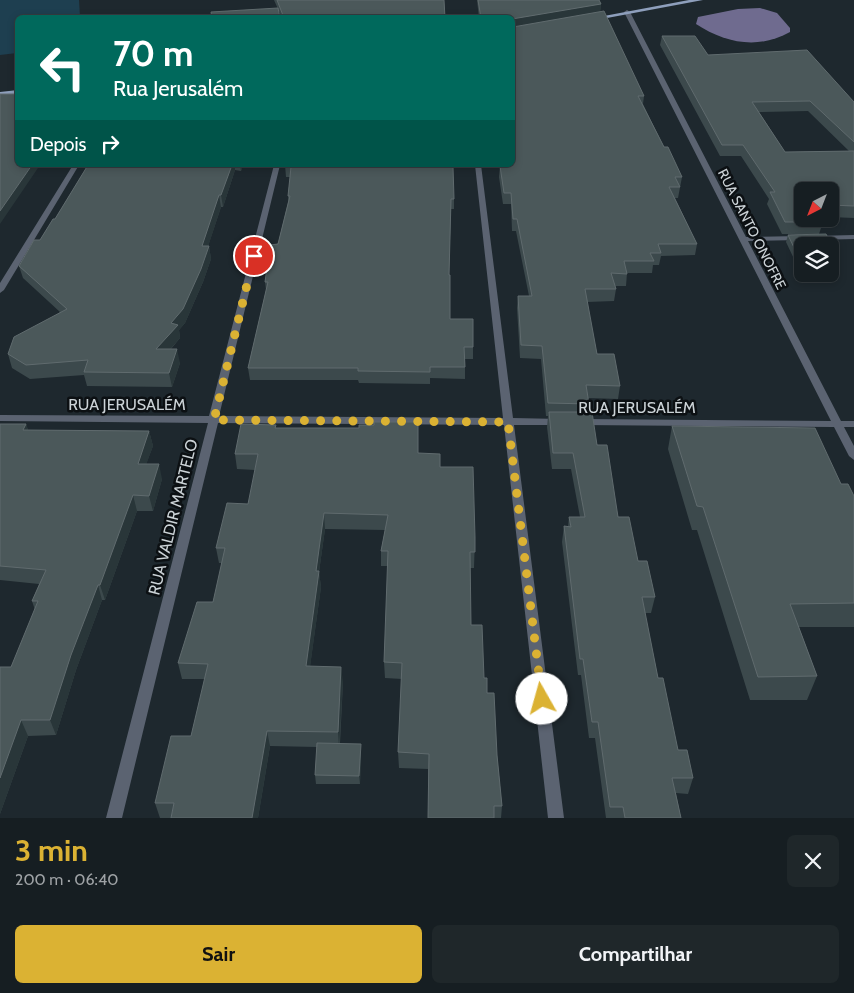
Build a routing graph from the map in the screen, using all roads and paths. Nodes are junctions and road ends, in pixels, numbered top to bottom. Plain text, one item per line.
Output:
1 (700, 0) edge
2 (627, 12) junction
3 (579, 21) edge
4 (15, 92) edge
5 (0, 94) edge
6 (75, 167) edge
7 (277, 167) edge
8 (478, 167) edge
9 (854, 237) edge
10 (743, 239) junction
11 (0, 290) edge
12 (0, 418) edge
13 (214, 420) junction
14 (508, 422) junction
15 (838, 424) junction
16 (854, 424) edge
17 (854, 456) edge
18 (114, 818) edge
19 (556, 818) edge

1 - 2 main road
2 - 3 main road
2 - 10 street, RUA SANTO ONOFRE
4 - 5 main road
6 - 11 street
7 - 13 street, RUA VALDIR MARTELO
8 - 14 street
9 - 10 street
10 - 15 street, RUA SANTO ONOFRE
12 - 13 street, RUA JERUSALÉM
13 - 14 street, RUA JERUSALÉM
13 - 18 street, RUA VALDIR MARTELO
14 - 15 street, RUA JERUSALÉM
14 - 19 street
15 - 16 street, RUA JERUSALÉM
15 - 17 street, RUA SANTO ONOFRE

